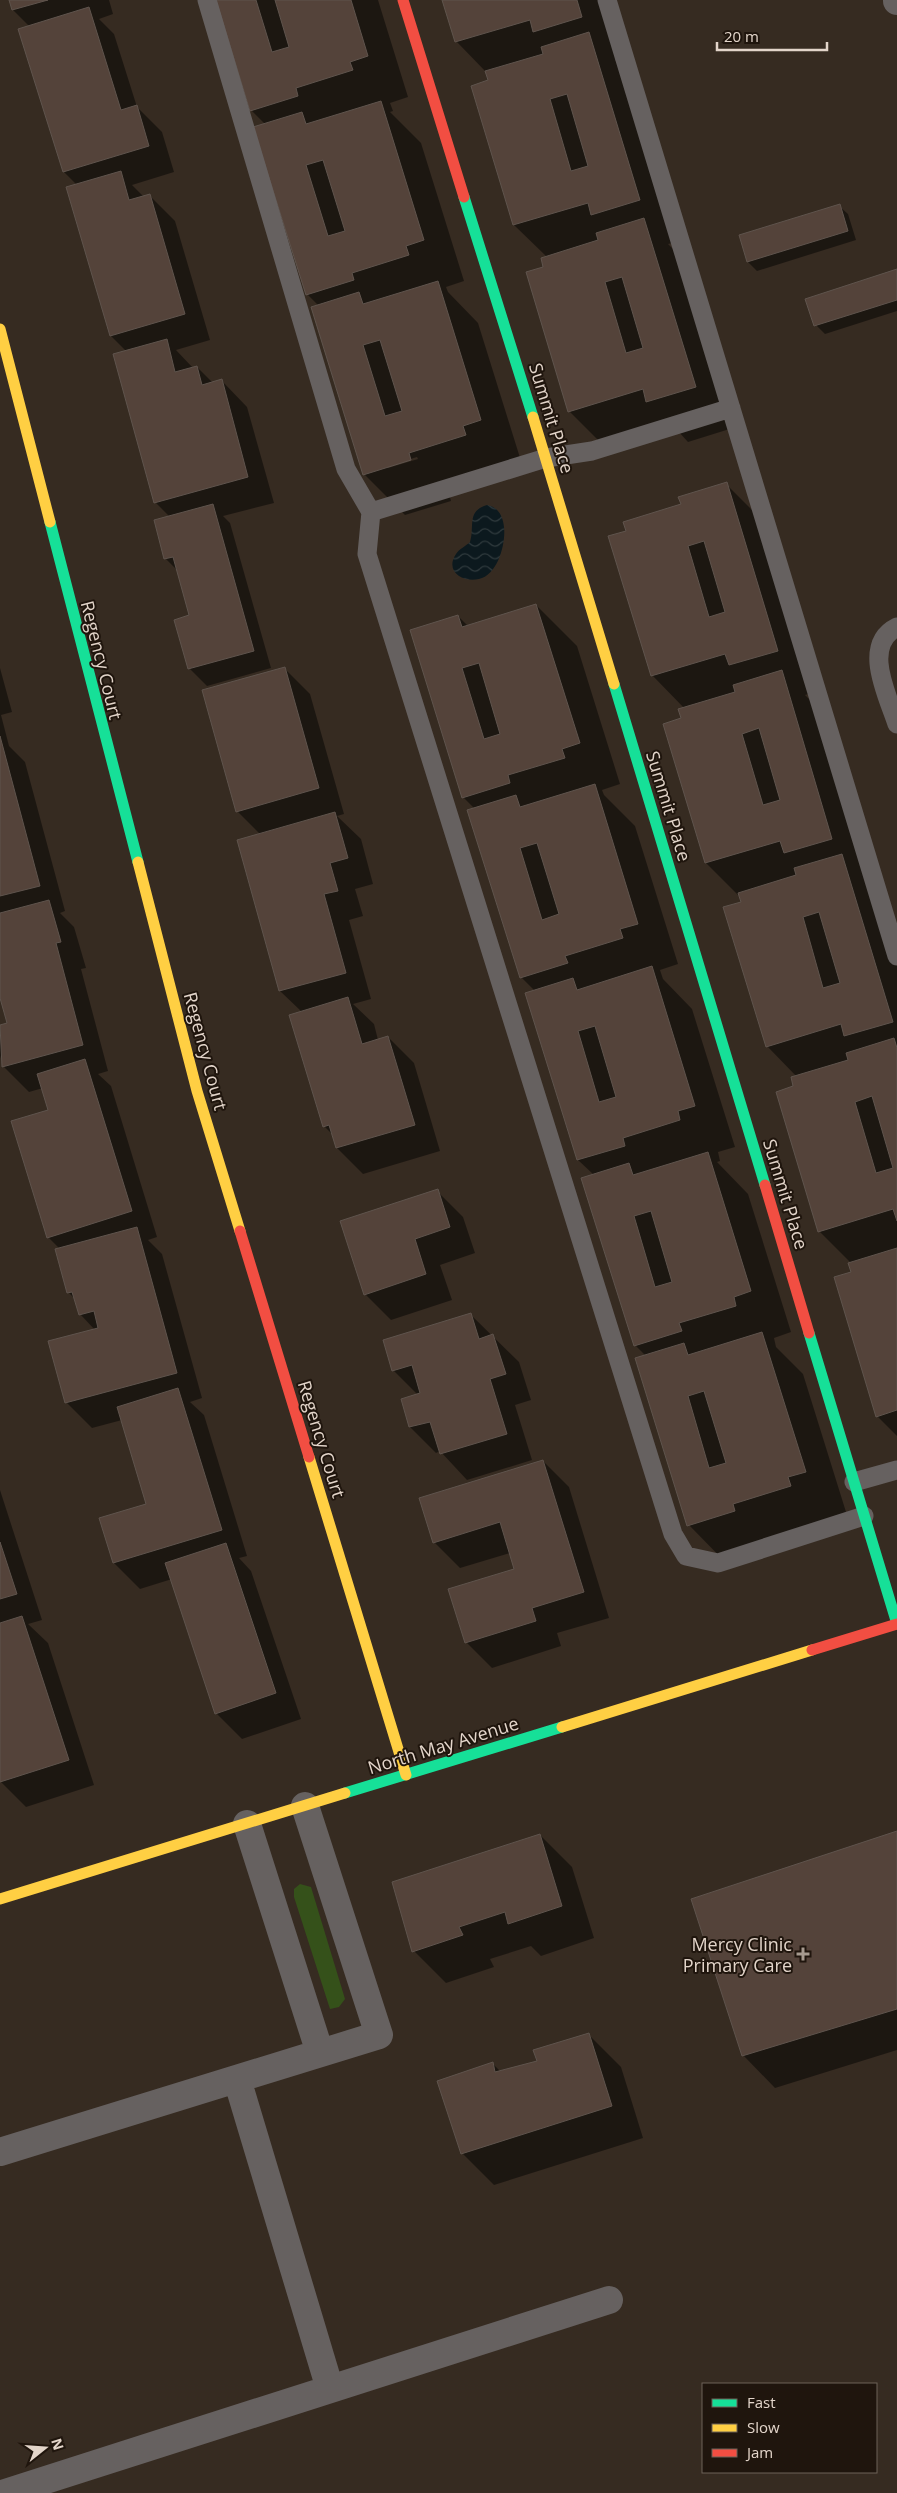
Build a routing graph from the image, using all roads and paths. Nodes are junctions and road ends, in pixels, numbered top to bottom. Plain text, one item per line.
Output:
1 (207, 0) edge
2 (403, 0) edge
3 (607, 0) edge
4 (0, 329) edge
5 (731, 408) junction
6 (546, 458) junction
7 (371, 512) junction
8 (897, 627) edge
9 (897, 724) edge
10 (897, 956) edge
11 (897, 1470) edge
12 (854, 1482) junction
13 (864, 1516) junction
14 (897, 1624) edge
15 (406, 1775) junction
16 (305, 1806) junction
17 (247, 1824) junction
18 (0, 1899) edge
19 (320, 2053) junction
20 (237, 2079) junction
21 (0, 2152) edge
22 (609, 2300) dead end
23 (330, 2389) junction
24 (4, 2493) edge

1 - 7 lane
2 - 6 street, Summit Place
3 - 5 lane
4 - 15 street, Regency Court
5 - 6 lane
5 - 10 lane
6 - 7 lane
6 - 12 street, Summit Place
7 - 13 lane
8 - 9 lane
11 - 12 lane
12 - 13 street, Summit Place
13 - 14 street, Summit Place
14 - 15 street, North May Avenue
15 - 16 street, North May Avenue
16 - 17 street, North May Avenue
16 - 19 street
17 - 18 street, North May Avenue
17 - 19 street
19 - 20 street
20 - 21 street
20 - 23 street
22 - 23 street
23 - 24 street

